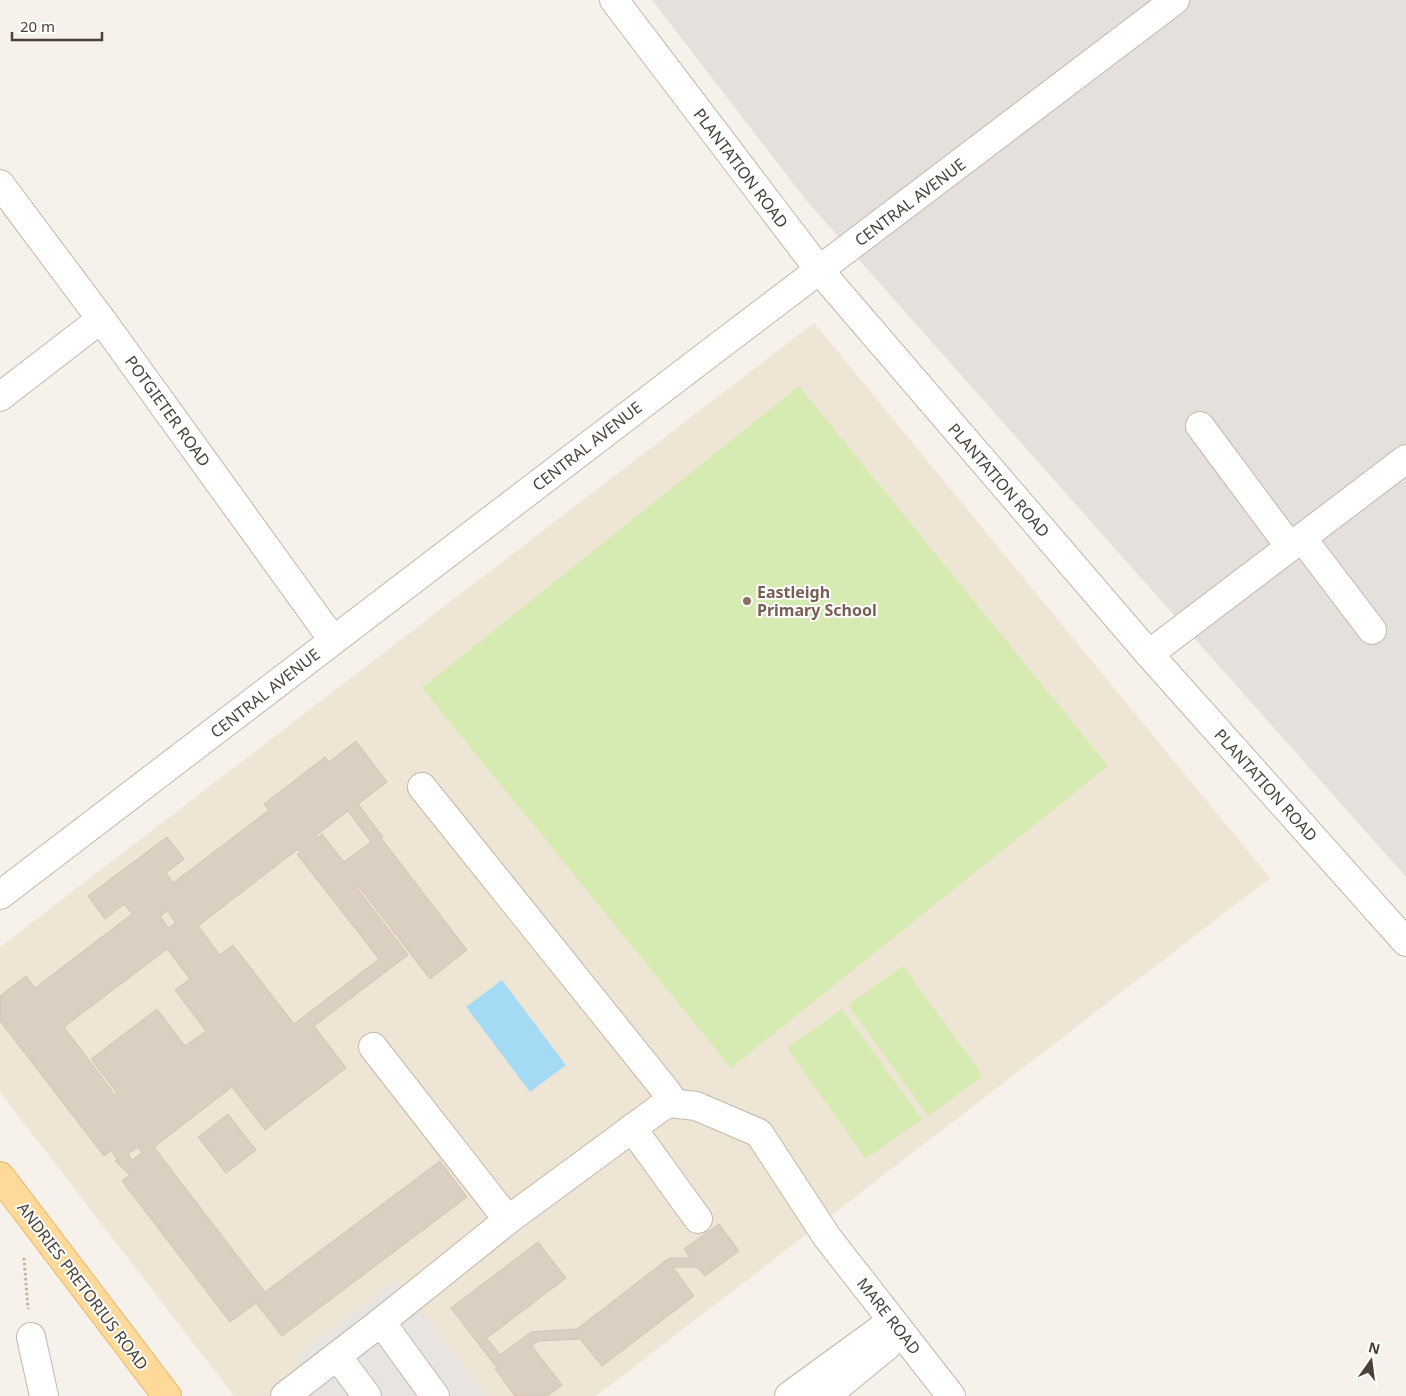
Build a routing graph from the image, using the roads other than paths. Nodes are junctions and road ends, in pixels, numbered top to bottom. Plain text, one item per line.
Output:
1 (614, 0) edge
2 (1175, 0) edge
3 (0, 184) edge
4 (820, 271) junction
5 (101, 319) junction
6 (0, 397) edge
7 (1200, 426) dead end
8 (1406, 459) edge
9 (1296, 542) junction
10 (1372, 630) dead end
11 (333, 640) junction
12 (1149, 654) junction
13 (422, 787) dead end
14 (0, 895) edge
15 (1406, 942) edge
16 (373, 1046) dead end
17 (670, 1104) junction
18 (632, 1128) junction
19 (0, 1176) edge
20 (698, 1219) dead end
21 (508, 1220) junction
22 (381, 1322) junction
23 (897, 1327) junction
24 (31, 1337) road end
25 (337, 1356) junction
26 (44, 1396) edge
27 (167, 1396) edge
28 (285, 1396) edge
29 (367, 1396) edge
30 (435, 1396) edge
31 (789, 1396) edge
32 (826, 1396) edge
33 (951, 1396) edge

1 - 4 street, PLANTATION ROAD
2 - 4 street, CENTRAL AVENUE
3 - 5 street, POTGIETER ROAD
4 - 11 street, CENTRAL AVENUE
4 - 12 street, PLANTATION ROAD
5 - 6 street
5 - 11 street, POTGIETER ROAD
7 - 9 street
8 - 9 street
9 - 10 street
9 - 12 street
11 - 14 street, CENTRAL AVENUE
12 - 15 street, PLANTATION ROAD
13 - 17 street
16 - 21 street
17 - 18 street
17 - 23 street, MARE ROAD
18 - 20 street
18 - 21 street
19 - 27 main road, ANDRIES PRETORIUS ROAD
21 - 22 street
22 - 25 street
22 - 30 street
23 - 31 street
23 - 32 street
23 - 33 street, MARE ROAD
24 - 26 street
25 - 28 street
25 - 29 street

